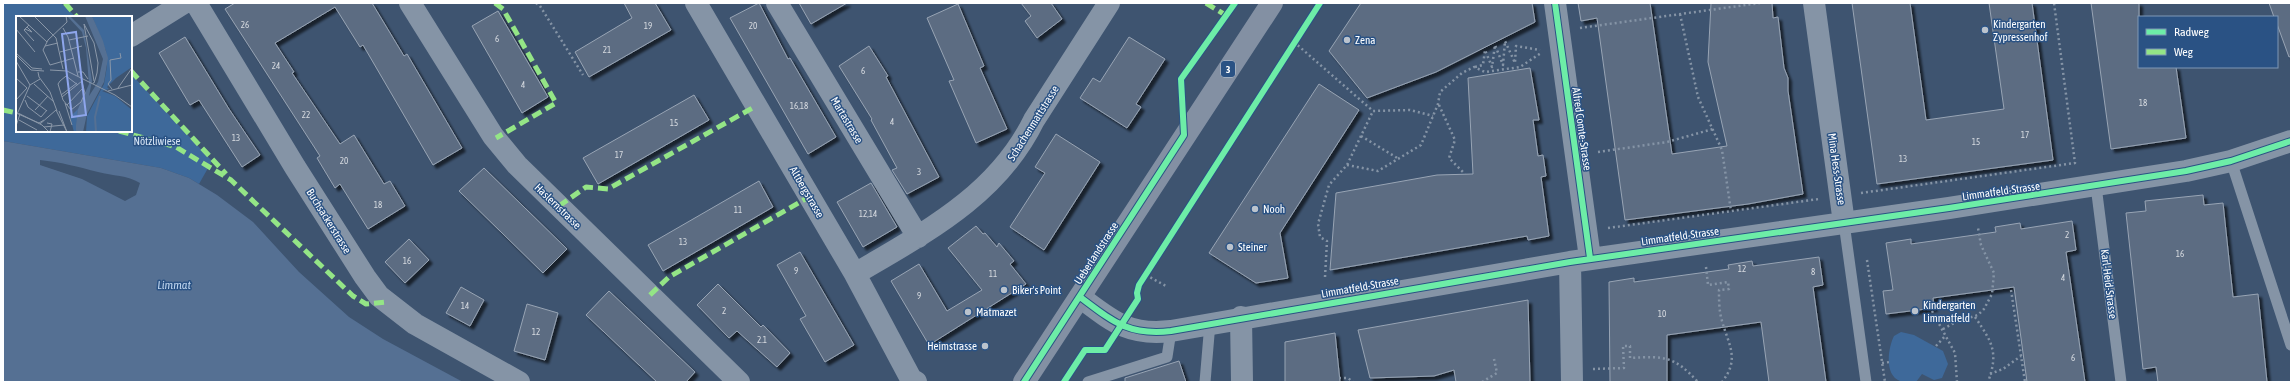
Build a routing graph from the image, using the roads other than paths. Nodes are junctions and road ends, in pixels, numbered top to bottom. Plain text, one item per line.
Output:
1 (184, 3) edge
2 (196, 3) edge
3 (410, 3) edge
4 (696, 3) edge
5 (777, 3) edge
6 (1109, 3) edge
7 (1272, 3) edge
8 (1555, 3) edge
9 (1814, 3) edge
10 (132, 35) edge
11 (2291, 141) edge
12 (2231, 161) junction
13 (2096, 186) junction
14 (1844, 223) junction
15 (918, 237) junction
16 (1580, 260) junction
17 (855, 274) junction
18 (1080, 297) junction
19 (1241, 317) junction
20 (1210, 323) junction
21 (1171, 331) junction
22 (2291, 346) edge
23 (907, 381) edge
24 (519, 382) edge
25 (739, 382) edge
26 (1024, 382) edge
27 (1088, 382) edge
28 (1205, 382) edge
29 (1242, 382) edge
30 (1572, 382) edge
31 (1866, 382) edge
32 (2121, 382) edge

1 - 10 street
2 - 24 street, Buchsackerstrasse
3 - 25 street, Haslernstrasse
4 - 17 street, Altbergstrasse
5 - 15 street, Martastrasse
6 - 15 street, Schachenmattstrasse
7 - 18 main road, Ueberlandstrasse / 3
8 - 16 street, Alfred Comte-Strasse
9 - 14 street, Mina Hess-Strasse
11 - 12 street, Limmatfeld-Strasse
12 - 13 street, Limmatfeld-Strasse
12 - 22 lane
13 - 14 street, Limmatfeld-Strasse
13 - 32 lane, Karl-Heid-Strasse
14 - 16 street, Limmatfeld-Strasse
14 - 31 lane, Mina Hess-Strasse
15 - 17 street, Schachenmattstrasse
16 - 19 street, Limmatfeld-Strasse
16 - 30 street, Alfred Comte-Strasse
17 - 23 street, Altbergstrasse
18 - 21 street, Limmatfeld-Strasse
18 - 26 main road, Ueberlandstrasse / 3
19 - 20 street, Limmatfeld-Strasse
19 - 29 street
20 - 21 street, Limmatfeld-Strasse
20 - 28 lane
21 - 27 lane

